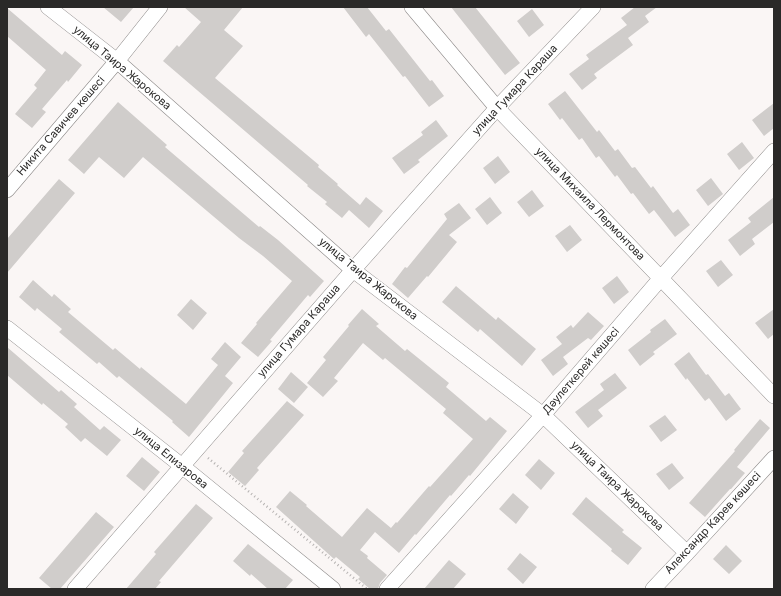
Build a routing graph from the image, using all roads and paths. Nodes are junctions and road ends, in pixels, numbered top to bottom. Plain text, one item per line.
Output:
1 (48, 7) edge
2 (160, 7) edge
3 (412, 7) edge
4 (593, 7) edge
5 (117, 61) junction
6 (497, 108) junction
7 (774, 151) edge
8 (7, 190) edge
9 (353, 270) junction
10 (661, 278) junction
11 (7, 328) edge
12 (774, 396) edge
13 (543, 415) junction
14 (197, 448) junction
15 (774, 458) edge
16 (182, 466) junction
17 (687, 553) junction
18 (75, 589) edge
19 (333, 589) edge
20 (367, 589) edge
21 (387, 589) edge
22 (653, 589) edge

1 - 5 street, улица Таира Жарокова
2 - 5 street, Никита Савичев көшесі
3 - 6 street, улица Михаила Лермонтова
4 - 6 street, улица Гумара Караша
5 - 8 street, Никита Савичев көшесі
5 - 9 street, улица Таира Жарокова
6 - 9 street, улица Гумара Караша
6 - 10 street, улица Михаила Лермонтова
7 - 10 street, Дәулеткерей көшесі
9 - 13 street, улица Таира Жарокова
9 - 14 street, улица Гумара Караша
10 - 12 street, улица Михаила Лермонтова
10 - 13 street, Дәулеткерей көшесі
11 - 16 street, улица Елизарова
13 - 17 street, улица Таира Жарокова
13 - 21 street, Дәулеткерей көшесі
14 - 16 street, улица Гумара Караша
14 - 20 path
15 - 17 street, Александр Карев көшесі
16 - 18 street, улица Гумара Караша
16 - 19 street, улица Елизарова
17 - 22 street, Александр Карев көшесі

